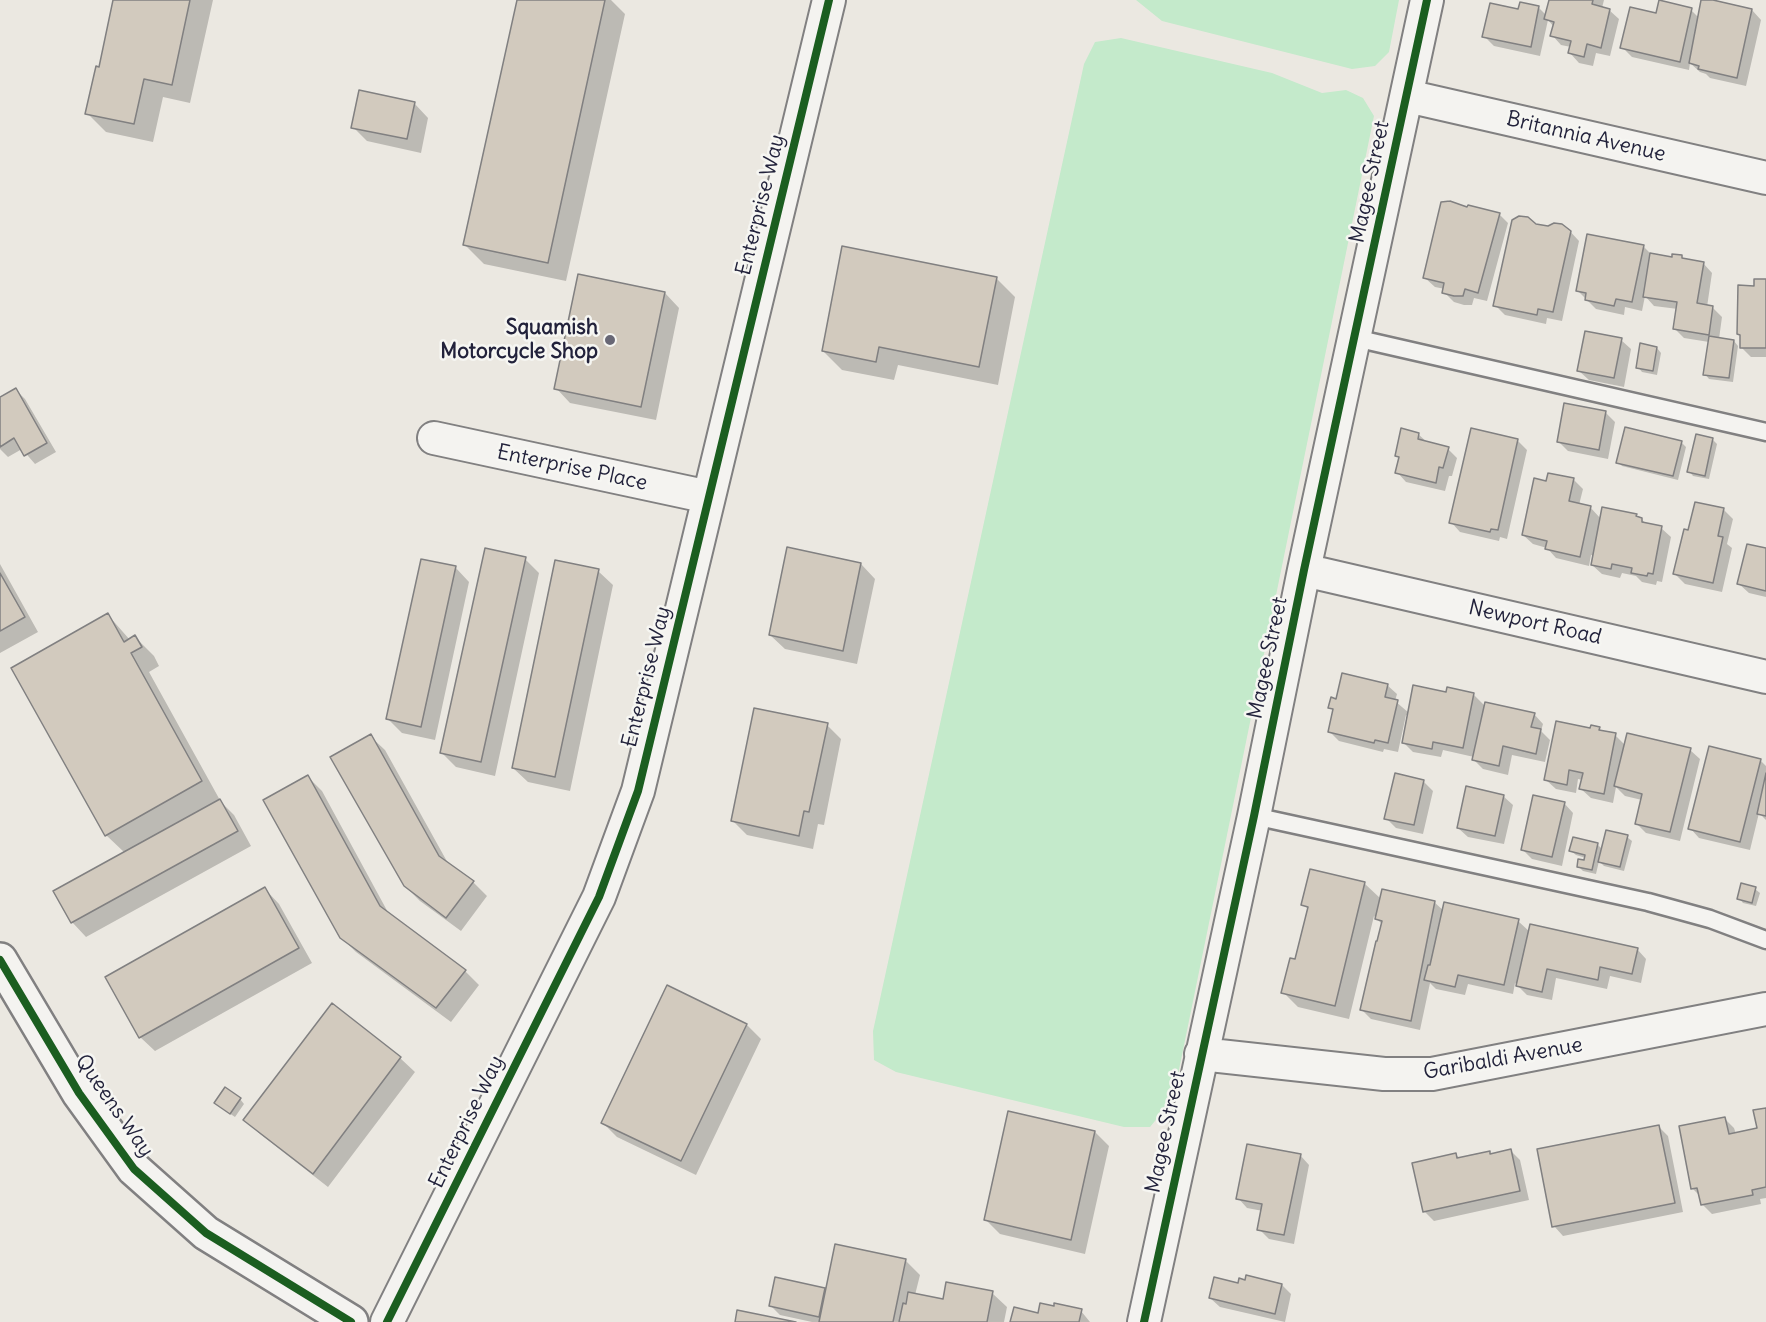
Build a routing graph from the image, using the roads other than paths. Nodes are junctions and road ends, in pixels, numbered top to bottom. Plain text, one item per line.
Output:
1 (829, 0) edge
2 (1427, 0) edge
3 (1407, 96) junction
4 (1766, 178) edge
5 (1354, 338) junction
6 (1766, 432) edge
7 (434, 438) dead end
8 (709, 497) junction
9 (1304, 570) junction
10 (1766, 677) edge
11 (1254, 816) junction
12 (1766, 940) edge
13 (0, 960) edge
14 (1766, 1009) edge
15 (1201, 1054) junction
16 (351, 1322) edge
17 (387, 1322) edge
18 (1144, 1322) edge

1 - 8 street, Enterprise Way
2 - 3 street, Magee Street
3 - 4 street, Britannia Avenue
3 - 5 street, Magee Street
5 - 6 lane
5 - 9 street, Magee Street
7 - 8 street, Enterprise Place
8 - 17 street, Enterprise Way
9 - 10 street, Newport Road
9 - 11 street, Magee Street
11 - 12 lane
11 - 15 street, Magee Street
13 - 16 street, Queens Way
14 - 15 street, Garibaldi Avenue
15 - 18 street, Magee Street

